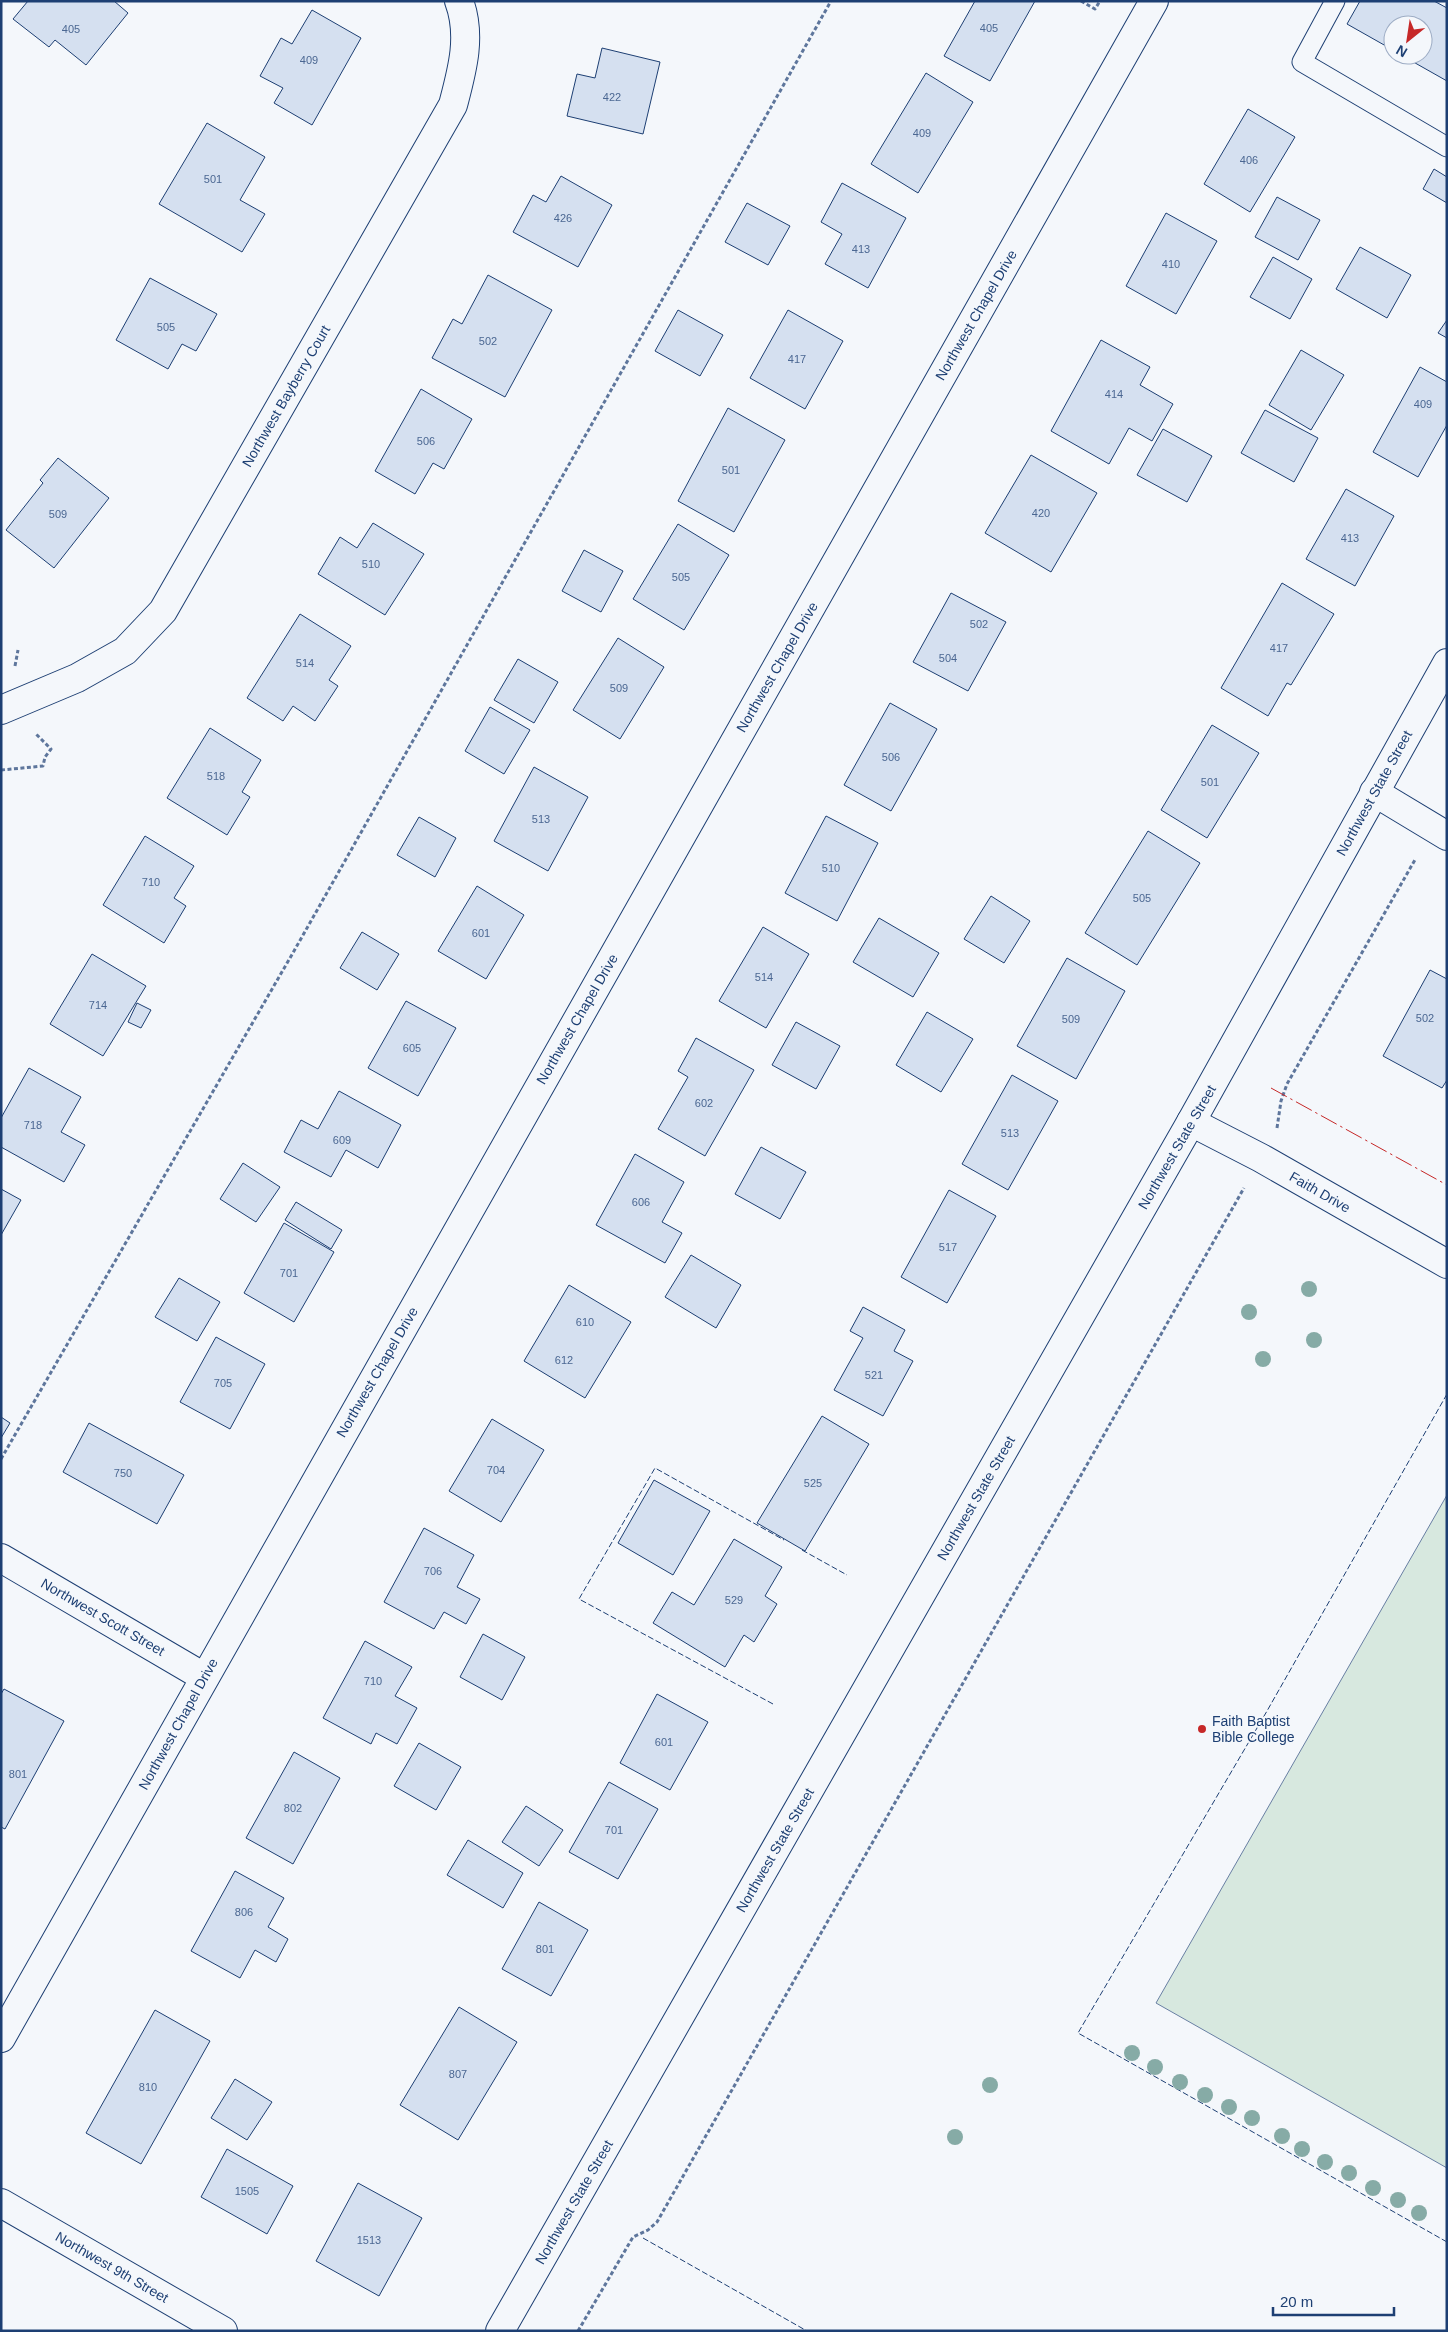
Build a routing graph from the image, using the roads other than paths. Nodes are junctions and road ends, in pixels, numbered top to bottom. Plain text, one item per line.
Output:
1 (459, 1) edge
2 (1154, 1) edge
3 (1335, 1) edge
4 (1447, 147) edge
5 (1447, 663) edge
6 (1, 710) edge
7 (1374, 792) junction
8 (1440, 832) edge
9 (1191, 1122) junction
10 (1447, 1264) edge
11 (1, 1558) edge
12 (204, 1677) junction
13 (1, 2038) edge
14 (1, 2203) edge
15 (223, 2331) edge
16 (500, 2331) edge

1 - 6 street, Northwest Bayberry Court
2 - 12 street, Northwest Chapel Drive
3 - 4 lane
5 - 7 street, Northwest State Street
7 - 8 street
7 - 9 street, Northwest State Street
9 - 10 street, Faith Drive
9 - 16 street, Northwest State Street
11 - 12 street, Northwest Scott Street
12 - 13 street, Northwest Chapel Drive
14 - 15 street, Northwest 9th Street

